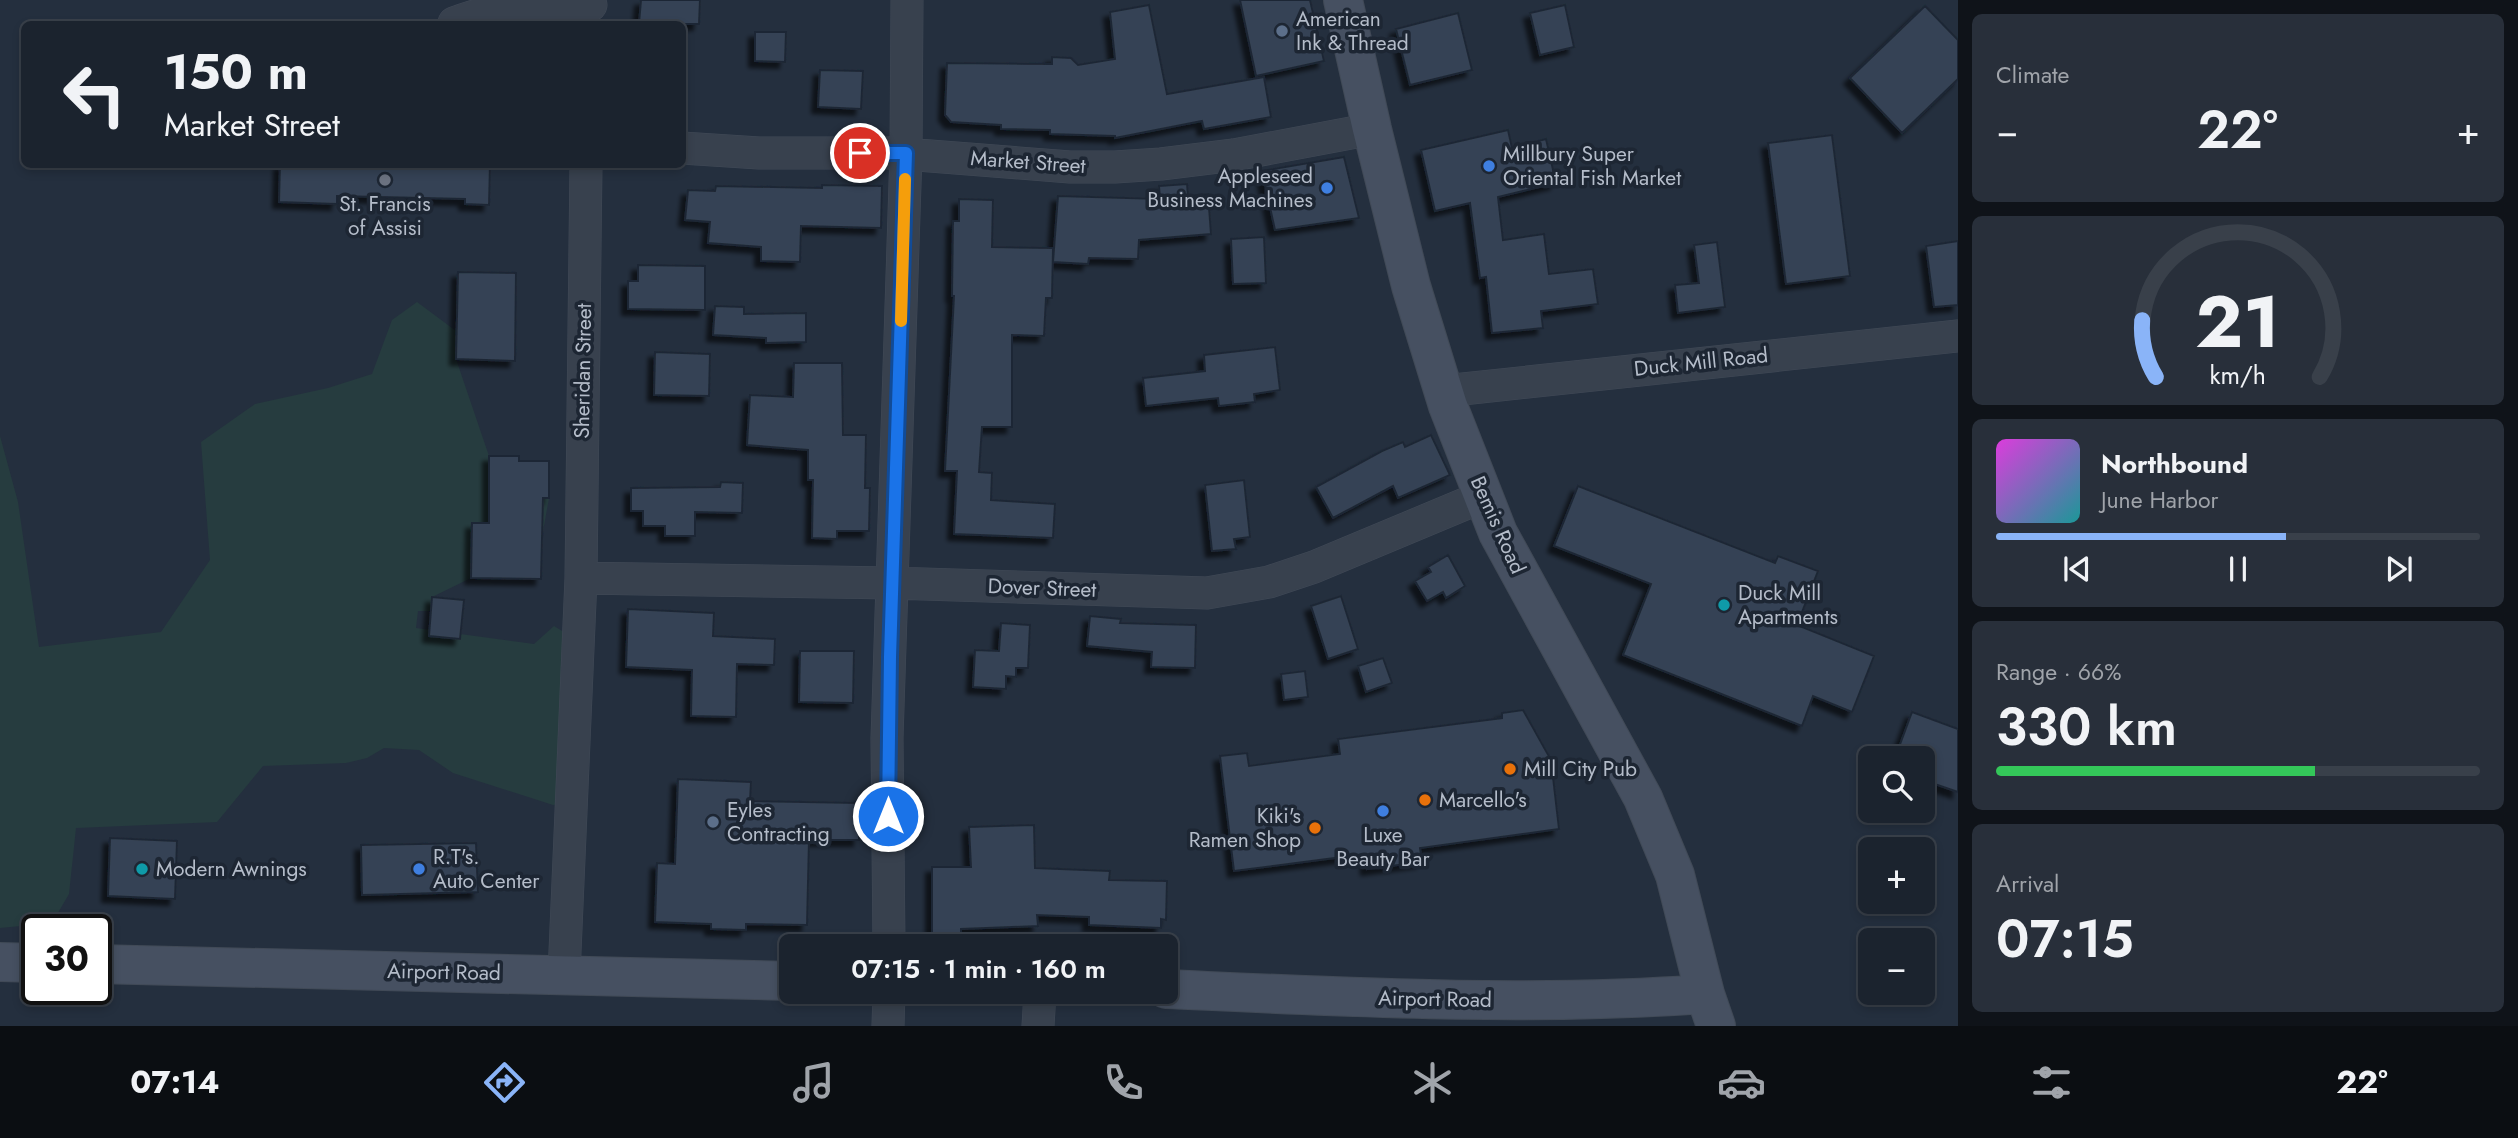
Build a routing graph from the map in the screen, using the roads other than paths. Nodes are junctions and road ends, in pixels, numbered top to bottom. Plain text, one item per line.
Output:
1 (907, 0) edge
2 (1343, 0) edge
3 (591, 10) edge
4 (459, 21) edge
5 (1371, 129) junction
6 (686, 148) edge
7 (906, 153) junction
8 (586, 168) edge
9 (1958, 336) edge
10 (1444, 391) junction
11 (1484, 496) junction
12 (581, 578) junction
13 (892, 583) junction
14 (889, 934) edge
15 (0, 962) edge
16 (21, 963) edge
17 (112, 964) edge
18 (564, 975) junction
19 (779, 981) edge
20 (1178, 989) edge
21 (889, 1004) edge
22 (1039, 1004) edge
23 (1711, 1010) edge
24 (888, 1026) edge
25 (1038, 1026) edge

1 - 7 street
2 - 5 main road, Bemis Road
3 - 4 street
5 - 7 street, Market Street
5 - 10 main road, Bemis Road
6 - 7 street, Market Street
7 - 13 street
8 - 12 street, Sheridan Street
9 - 10 street, Duck Mill Road
10 - 11 main road, Bemis Road
11 - 13 street, Dover Street
11 - 23 main road, Bemis Road
12 - 13 street, Dover Street
12 - 18 street, Sheridan Street
13 - 14 street
15 - 16 main road
17 - 18 main road, Airport Road
18 - 19 main road, Airport Road
20 - 23 main road, Airport Road
21 - 24 street
22 - 25 street

